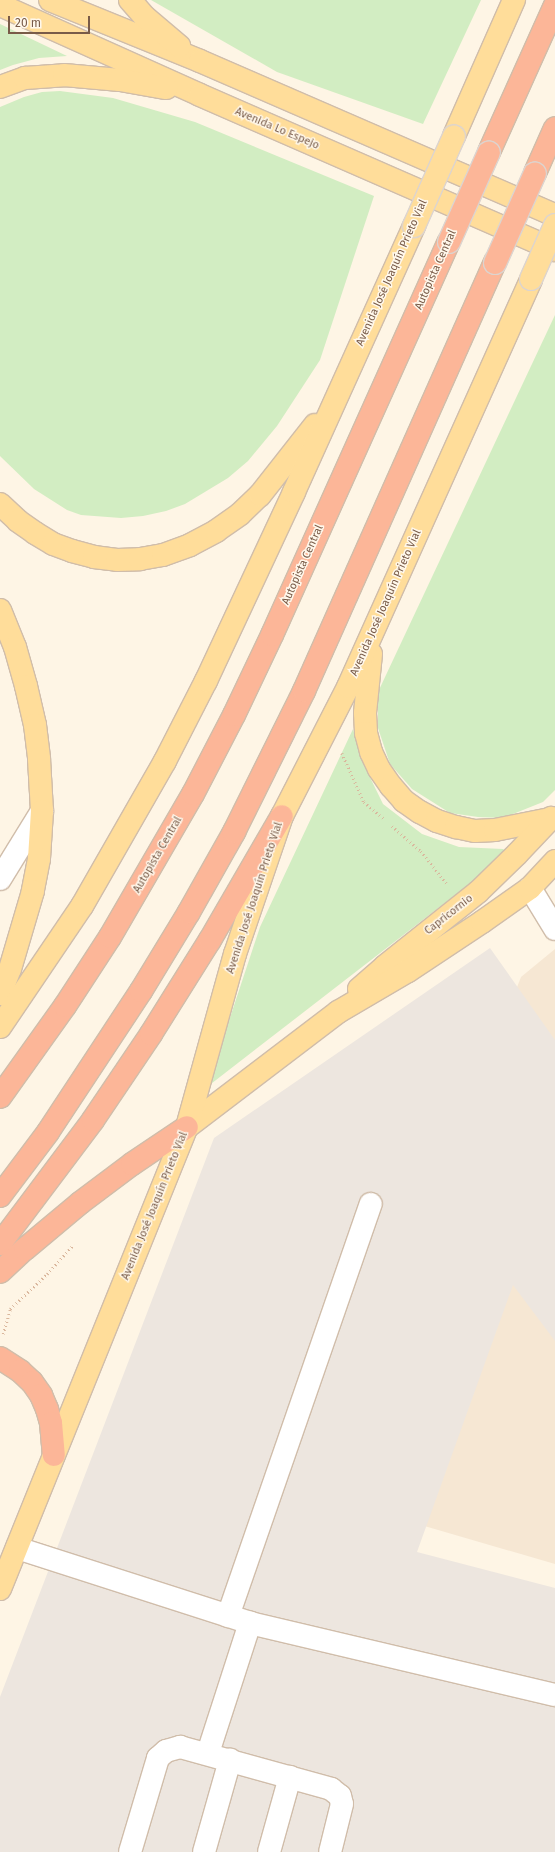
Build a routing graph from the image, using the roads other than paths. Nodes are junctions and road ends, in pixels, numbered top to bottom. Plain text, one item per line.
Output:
1 (50, 0) edge
2 (130, 0) edge
3 (514, 0) edge
4 (0, 5) edge
5 (555, 5) edge
6 (200, 61) junction
7 (0, 87) edge
8 (200, 95) junction
9 (555, 128) edge
10 (555, 215) edge
11 (555, 225) edge
12 (555, 250) edge
13 (342, 384) junction
14 (0, 504) edge
15 (0, 610) edge
16 (376, 626) junction
17 (42, 811) junction
18 (282, 816) junction
19 (553, 816) edge
20 (555, 861) edge
21 (0, 879) edge
22 (530, 888) junction
23 (478, 892) junction
24 (555, 929) edge
25 (0, 994) edge
26 (338, 1012) junction
27 (0, 1027) edge
28 (0, 1097) edge
29 (186, 1127) junction
30 (0, 1196) edge
31 (371, 1204) dead end
32 (0, 1244) edge
33 (0, 1272) edge
34 (0, 1358) edge
35 (54, 1455) junction
36 (17, 1548) junction
37 (0, 1589) edge
38 (228, 1616) junction
39 (250, 1623) junction
40 (555, 1695) edge
41 (208, 1753) junction
42 (230, 1760) junction
43 (290, 1777) junction
44 (130, 1852) edge
45 (204, 1852) edge
46 (269, 1852) edge
47 (330, 1852) edge

1 - 6 main road
2 - 6 main road
3 - 13 main road, Avenida José Joaquín Prieto Vial, bridge
4 - 8 main road, Avenida Lo Espejo
5 - 28 highway, Autopista Central, bridge
6 - 10 main road
7 - 8 main road
8 - 12 main road, Avenida Lo Espejo
9 - 30 highway, bridge
11 - 16 main road, Avenida José Joaquín Prieto Vial, bridge
13 - 14 main road
13 - 27 main road, Avenida José Joaquín Prieto Vial
15 - 17 main road
16 - 18 main road, Avenida José Joaquín Prieto Vial
16 - 19 main road
17 - 21 street
17 - 25 main road
18 - 29 main road, Avenida José Joaquín Prieto Vial
18 - 32 highway
19 - 22 main road
19 - 23 main road, Capricornio
20 - 22 main road, Capricornio
22 - 23 main road
22 - 24 street
22 - 26 main road, Capricornio
23 - 26 main road, Capricornio
26 - 29 main road, Capricornio
29 - 33 highway
29 - 35 main road, Avenida José Joaquín Prieto Vial
31 - 38 street
34 - 35 highway
35 - 36 main road, Avenida José Joaquín Prieto Vial
36 - 37 main road, Avenida José Joaquín Prieto Vial
36 - 38 street
38 - 39 street
39 - 40 street
39 - 41 street
41 - 42 street
41 - 44 street
42 - 43 street
42 - 45 street
43 - 46 street
43 - 47 street

